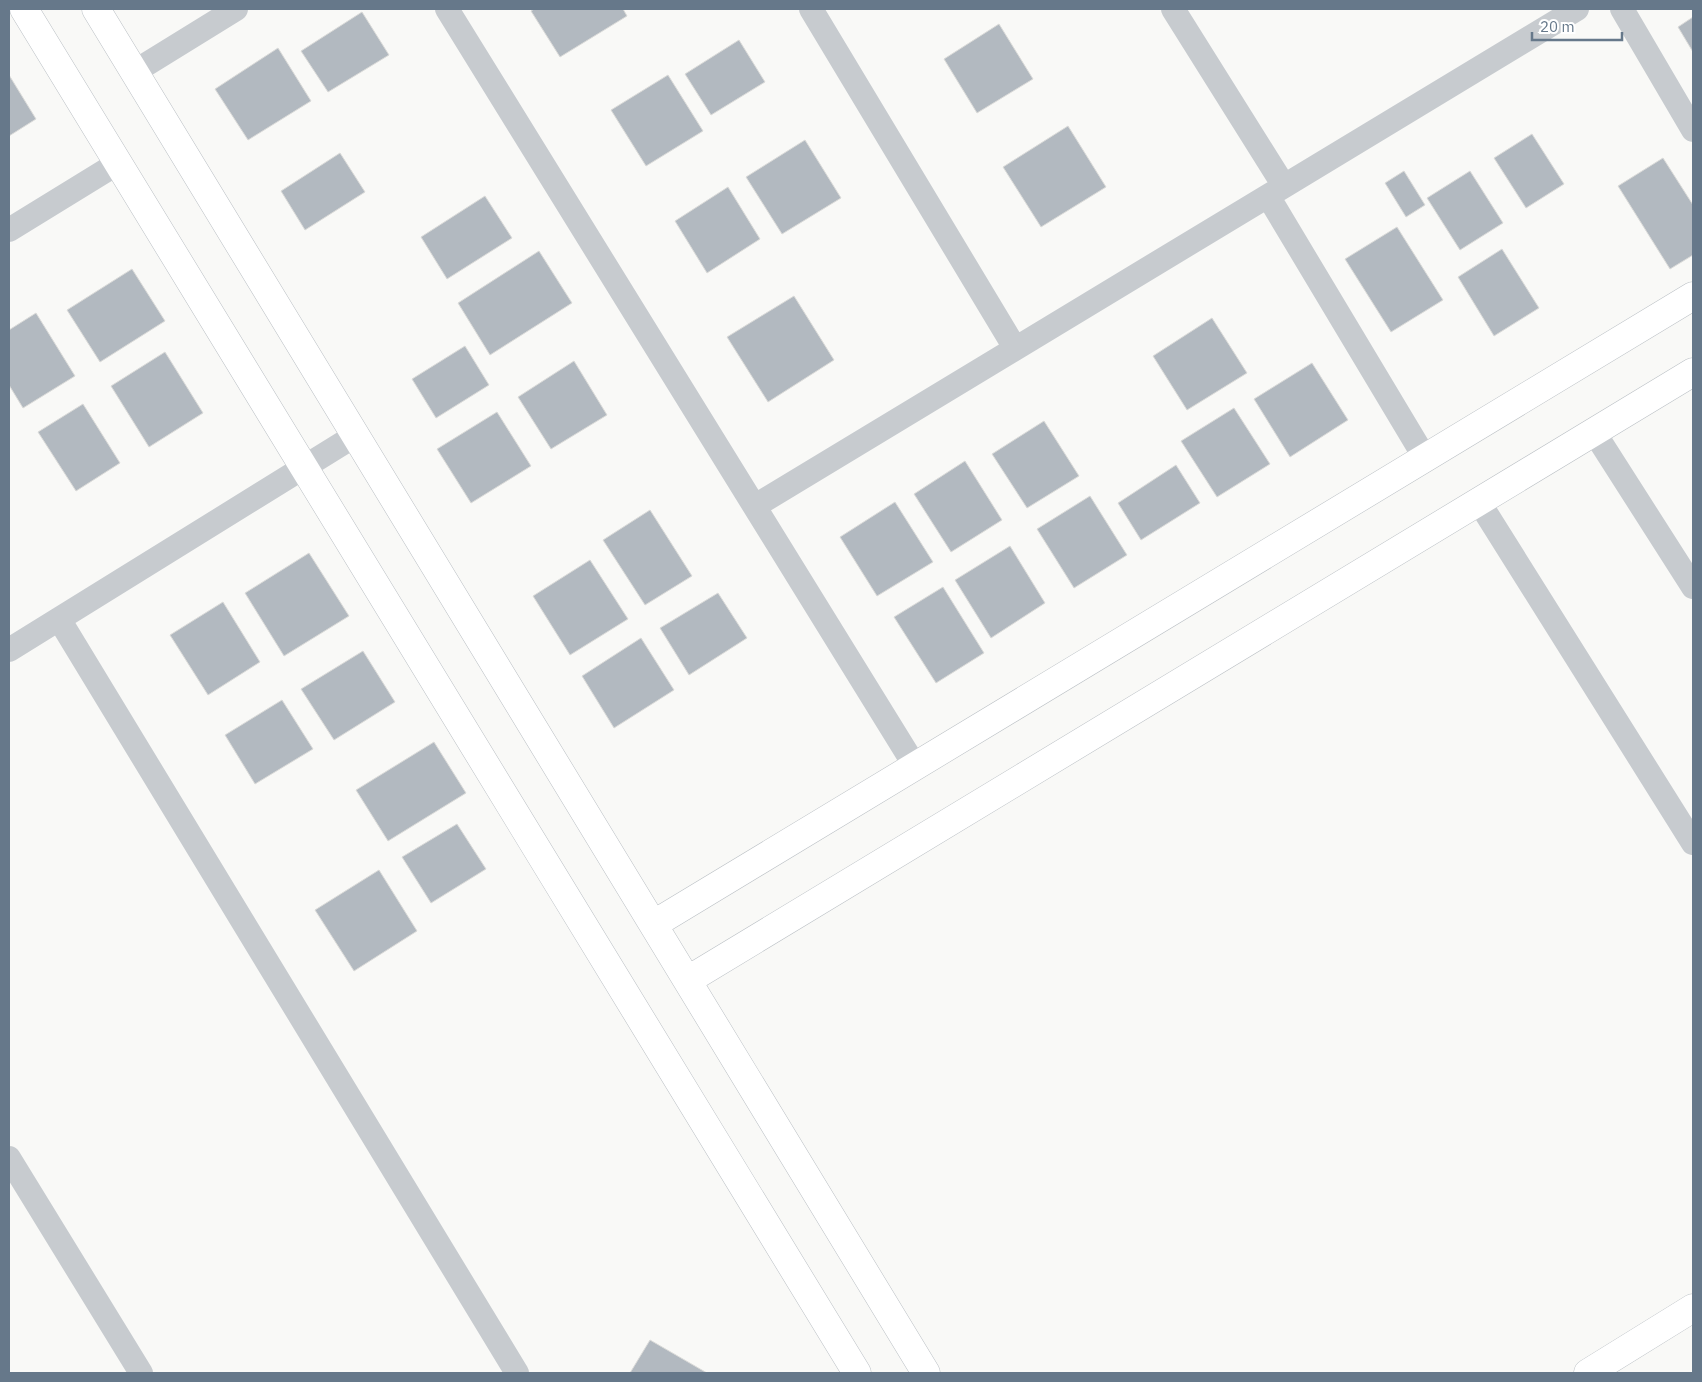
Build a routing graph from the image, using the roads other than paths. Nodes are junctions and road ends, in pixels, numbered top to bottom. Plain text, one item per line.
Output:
1 (24, 9) edge
2 (96, 9) edge
3 (236, 9) edge
4 (447, 9) edge
5 (811, 9) edge
6 (1173, 9) edge
7 (1576, 9) edge
8 (1622, 9) edge
9 (134, 72) junction
10 (1693, 130) edge
11 (118, 163) junction
12 (1276, 191) junction
13 (9, 230) edge
14 (1693, 296) edge
15 (1015, 348) junction
16 (1693, 372) edge
17 (1594, 432) junction
18 (356, 435) junction
19 (1425, 458) junction
20 (304, 468) junction
21 (1478, 502) junction
22 (755, 506) junction
23 (1693, 586) edge
24 (59, 619) junction
25 (9, 650) edge
26 (915, 766) junction
27 (1693, 843) edge
28 (654, 924) junction
29 (688, 980) junction
30 (9, 1158) edge
31 (1690, 1316) edge
32 (141, 1373) edge
33 (517, 1373) edge
34 (857, 1373) edge
35 (926, 1373) edge
36 (1588, 1373) edge

1 - 11 street
2 - 9 street
3 - 9 street
4 - 22 street
5 - 15 street
6 - 12 street
7 - 12 street
8 - 10 street
9 - 18 street
11 - 13 street
11 - 20 street
12 - 15 street
12 - 19 street
14 - 19 street
15 - 22 street
16 - 17 street
17 - 21 street
17 - 23 street
18 - 20 street
18 - 28 street
19 - 26 street
20 - 24 street
20 - 34 street
21 - 27 street
21 - 29 street
22 - 26 street
24 - 25 street
24 - 33 street
26 - 28 street
28 - 29 street
29 - 35 street
30 - 32 street
31 - 36 street

